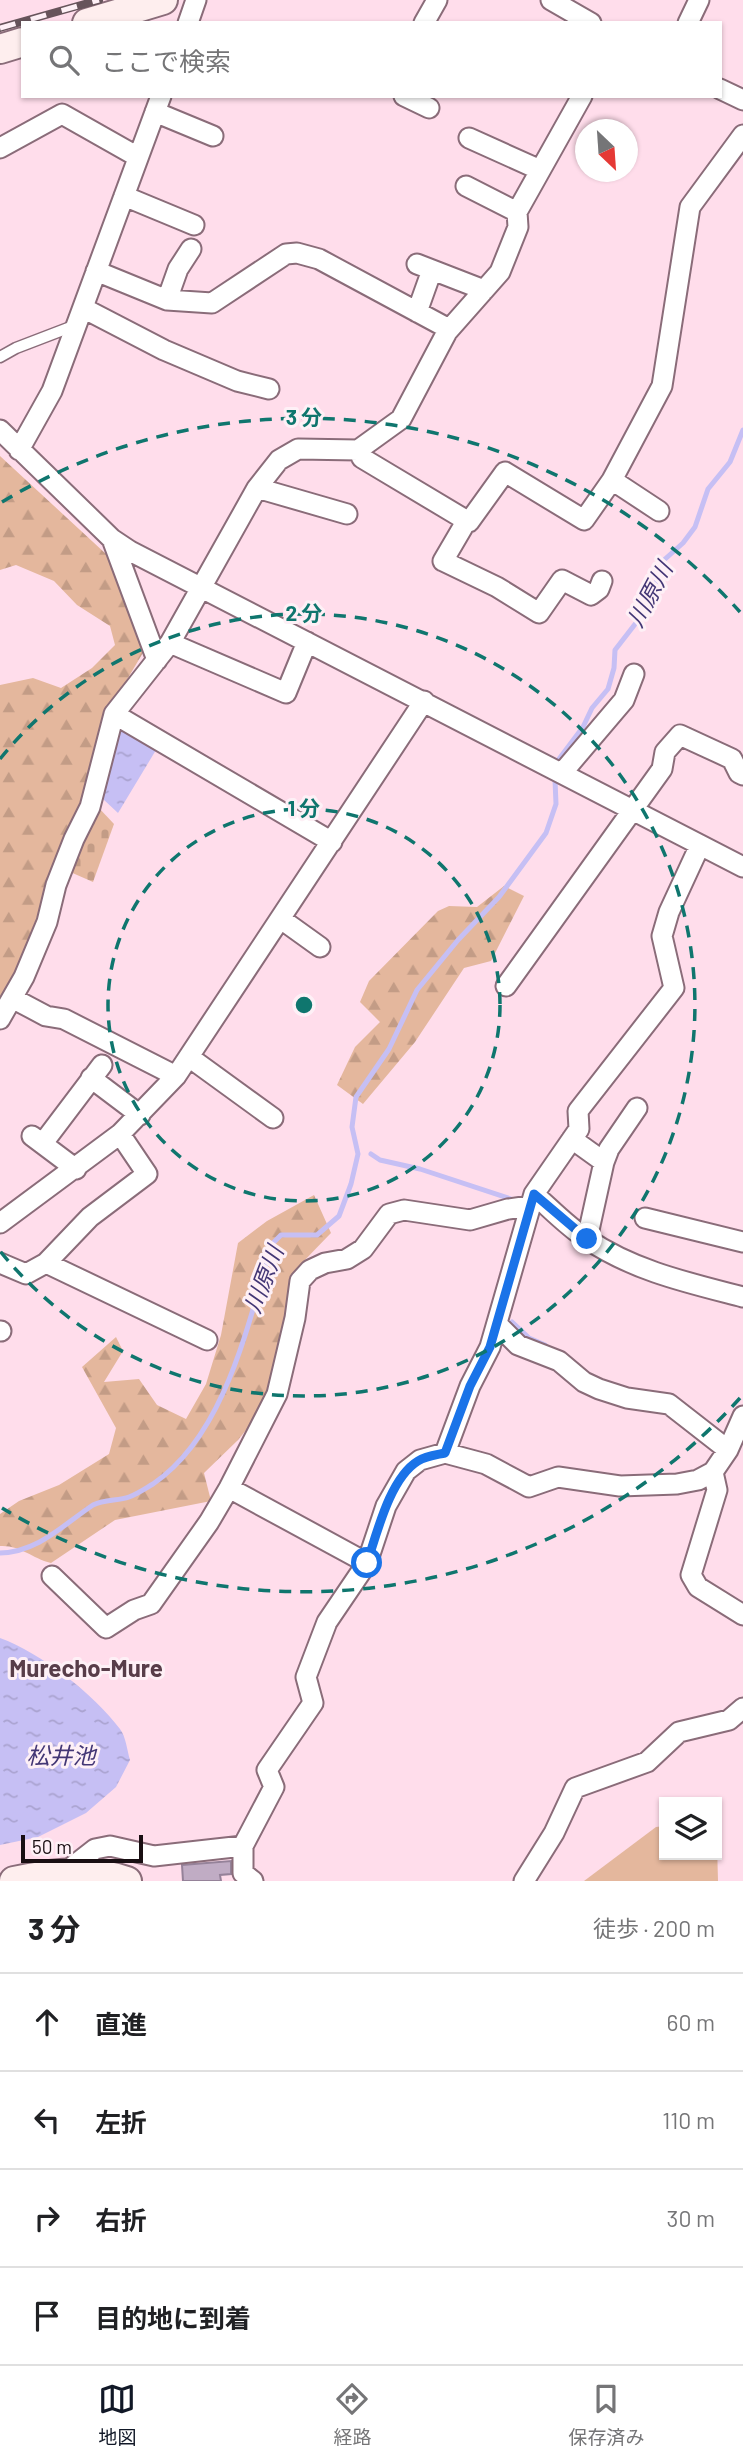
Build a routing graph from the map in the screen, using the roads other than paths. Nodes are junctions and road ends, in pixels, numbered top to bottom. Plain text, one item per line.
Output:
1 (163, 0) edge
2 (196, 0) edge
3 (437, 0) edge
4 (551, 0) edge
5 (699, 0) edge
6 (94, 21) edge
7 (189, 21) edge
8 (425, 21) edge
9 (588, 21) edge
10 (689, 21) edge
11 (21, 43) edge
12 (0, 49) edge
13 (722, 90) edge
14 (408, 98) edge
15 (581, 98) edge
16 (743, 100) edge
17 (158, 104) edge
18 (429, 108) dead end
19 (743, 135) edge
20 (213, 136) dead end
21 (468, 138) dead end
22 (0, 148) edge
23 (138, 157) junction
24 (540, 170) junction
25 (466, 186) dead end
26 (124, 196) junction
27 (517, 212) junction
28 (194, 225) dead end
29 (191, 249) dead end
30 (96, 271) junction
31 (484, 290) junction
32 (167, 300) junction
33 (416, 312) junction
34 (80, 316) junction
35 (449, 329) junction
36 (0, 357) edge
37 (269, 389) dead end
38 (0, 430) edge
39 (19, 450) junction
40 (358, 450) junction
41 (611, 480) junction
42 (257, 488) junction
43 (659, 511) dead end
44 (347, 514) dead end
45 (467, 520) junction
46 (112, 539) junction
47 (602, 581) dead end
48 (203, 588) junction
49 (307, 642) junction
50 (170, 643) junction
51 (157, 660) junction
52 (634, 674) dead end
53 (424, 701) junction
54 (114, 714) junction
55 (562, 773) junction
56 (743, 775) edge
57 (633, 810) junction
58 (332, 842) junction
59 (700, 845) junction
60 (743, 867) edge
61 (281, 919) junction
62 (320, 947) dead end
63 (506, 986) dead end
64 (12, 998) junction
65 (0, 1019) edge
66 (189, 1057) junction
67 (176, 1076) junction
68 (637, 1108) dead end
69 (140, 1115) junction
70 (273, 1118) dead end
71 (120, 1135) junction
72 (572, 1139) junction
73 (604, 1162) junction
74 (76, 1169) junction
75 (532, 1200) junction
76 (645, 1218) dead end
77 (0, 1223) edge
78 (587, 1239) junction
79 (743, 1242) edge
80 (0, 1263) edge
81 (46, 1263) junction
82 (743, 1297) edge
83 (496, 1324) junction
84 (207, 1340) dead end
85 (743, 1416) edge
86 (730, 1445) junction
87 (445, 1453) junction
88 (713, 1472) junction
89 (229, 1488) junction
90 (367, 1563) junction
91 (52, 1576) dead end
92 (743, 1615) edge
93 (743, 1708) edge
94 (243, 1846) junction
95 (63, 1874) junction
96 (246, 1878) edge
97 (14, 1881) edge
98 (127, 1881) edge
99 (524, 1881) edge

1 - 6 street
2 - 7 street
3 - 8 street
4 - 9 street
5 - 10 street
11 - 12 street
13 - 16 street
14 - 18 street
15 - 24 street
17 - 20 street
17 - 23 street
19 - 41 street
21 - 24 street
22 - 23 street
23 - 26 street
24 - 27 street
25 - 27 street
26 - 28 street
26 - 30 street
27 - 31 street
29 - 32 street
30 - 32 street
30 - 34 street
31 - 33 street
31 - 35 street
32 - 33 street
33 - 35 street
34 - 36 lane
34 - 37 street
34 - 39 street
35 - 40 street
38 - 39 street
39 - 46 street
40 - 42 street
40 - 45 street
41 - 43 street
41 - 45 street
42 - 44 street
42 - 48 street
45 - 47 street
46 - 48 street
46 - 51 street
48 - 49 street
48 - 50 street
49 - 50 street
49 - 53 street
50 - 51 street
51 - 54 street
52 - 55 street
53 - 55 street
53 - 58 street
54 - 58 street
54 - 64 street
55 - 57 street
56 - 57 street
57 - 59 street
57 - 63 street
58 - 61 street
59 - 60 street
59 - 72 street
61 - 62 street
61 - 66 street
64 - 65 street
64 - 67 street
66 - 67 street
66 - 70 street
67 - 69 street
68 - 73 street
69 - 71 street
69 - 74 street
71 - 74 street
71 - 81 street
72 - 73 street
72 - 75 street
73 - 78 street
74 - 77 street
75 - 78 street
75 - 83 street
75 - 89 street
76 - 79 street
78 - 82 street
80 - 81 street
81 - 84 street
83 - 86 street
83 - 87 street
85 - 86 street
86 - 88 street
87 - 88 street
87 - 90 street
88 - 92 street
89 - 90 street
89 - 91 street
90 - 94 street
93 - 99 street
94 - 95 street
94 - 96 street
95 - 97 street
95 - 98 street

